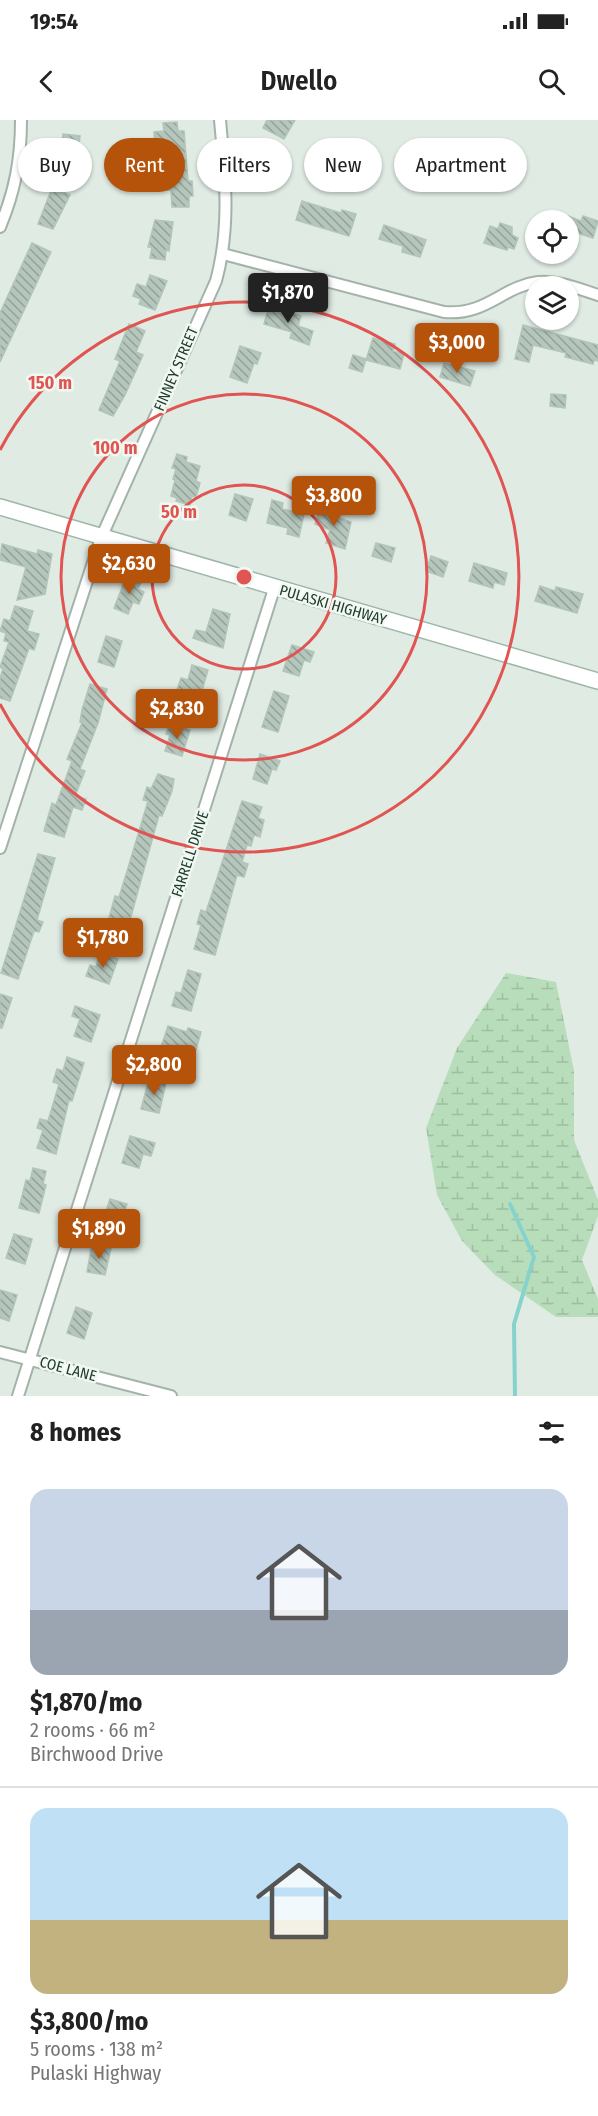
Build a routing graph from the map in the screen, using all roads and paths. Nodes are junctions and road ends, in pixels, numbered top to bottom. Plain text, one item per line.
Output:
1 (21, 120) edge
2 (220, 120) edge
3 (0, 228) edge
4 (223, 254) junction
5 (598, 295) edge
6 (0, 507) edge
7 (101, 538) junction
8 (274, 589) junction
9 (598, 681) edge
10 (0, 848) edge
11 (0, 1352) edge
12 (29, 1359) junction
13 (18, 1396) edge
14 (171, 1396) edge

1 - 3 street
2 - 4 street, FINNEY STREET
4 - 5 street
4 - 7 street, FINNEY STREET
6 - 7 main road, PULASKI HIGHWAY
7 - 8 main road, PULASKI HIGHWAY
7 - 10 street, FINNEY STREET
8 - 9 main road, PULASKI HIGHWAY
8 - 12 street, FARRELL DRIVE
11 - 12 street, COE LANE
12 - 13 street, FARRELL DRIVE
12 - 14 street, COE LANE

